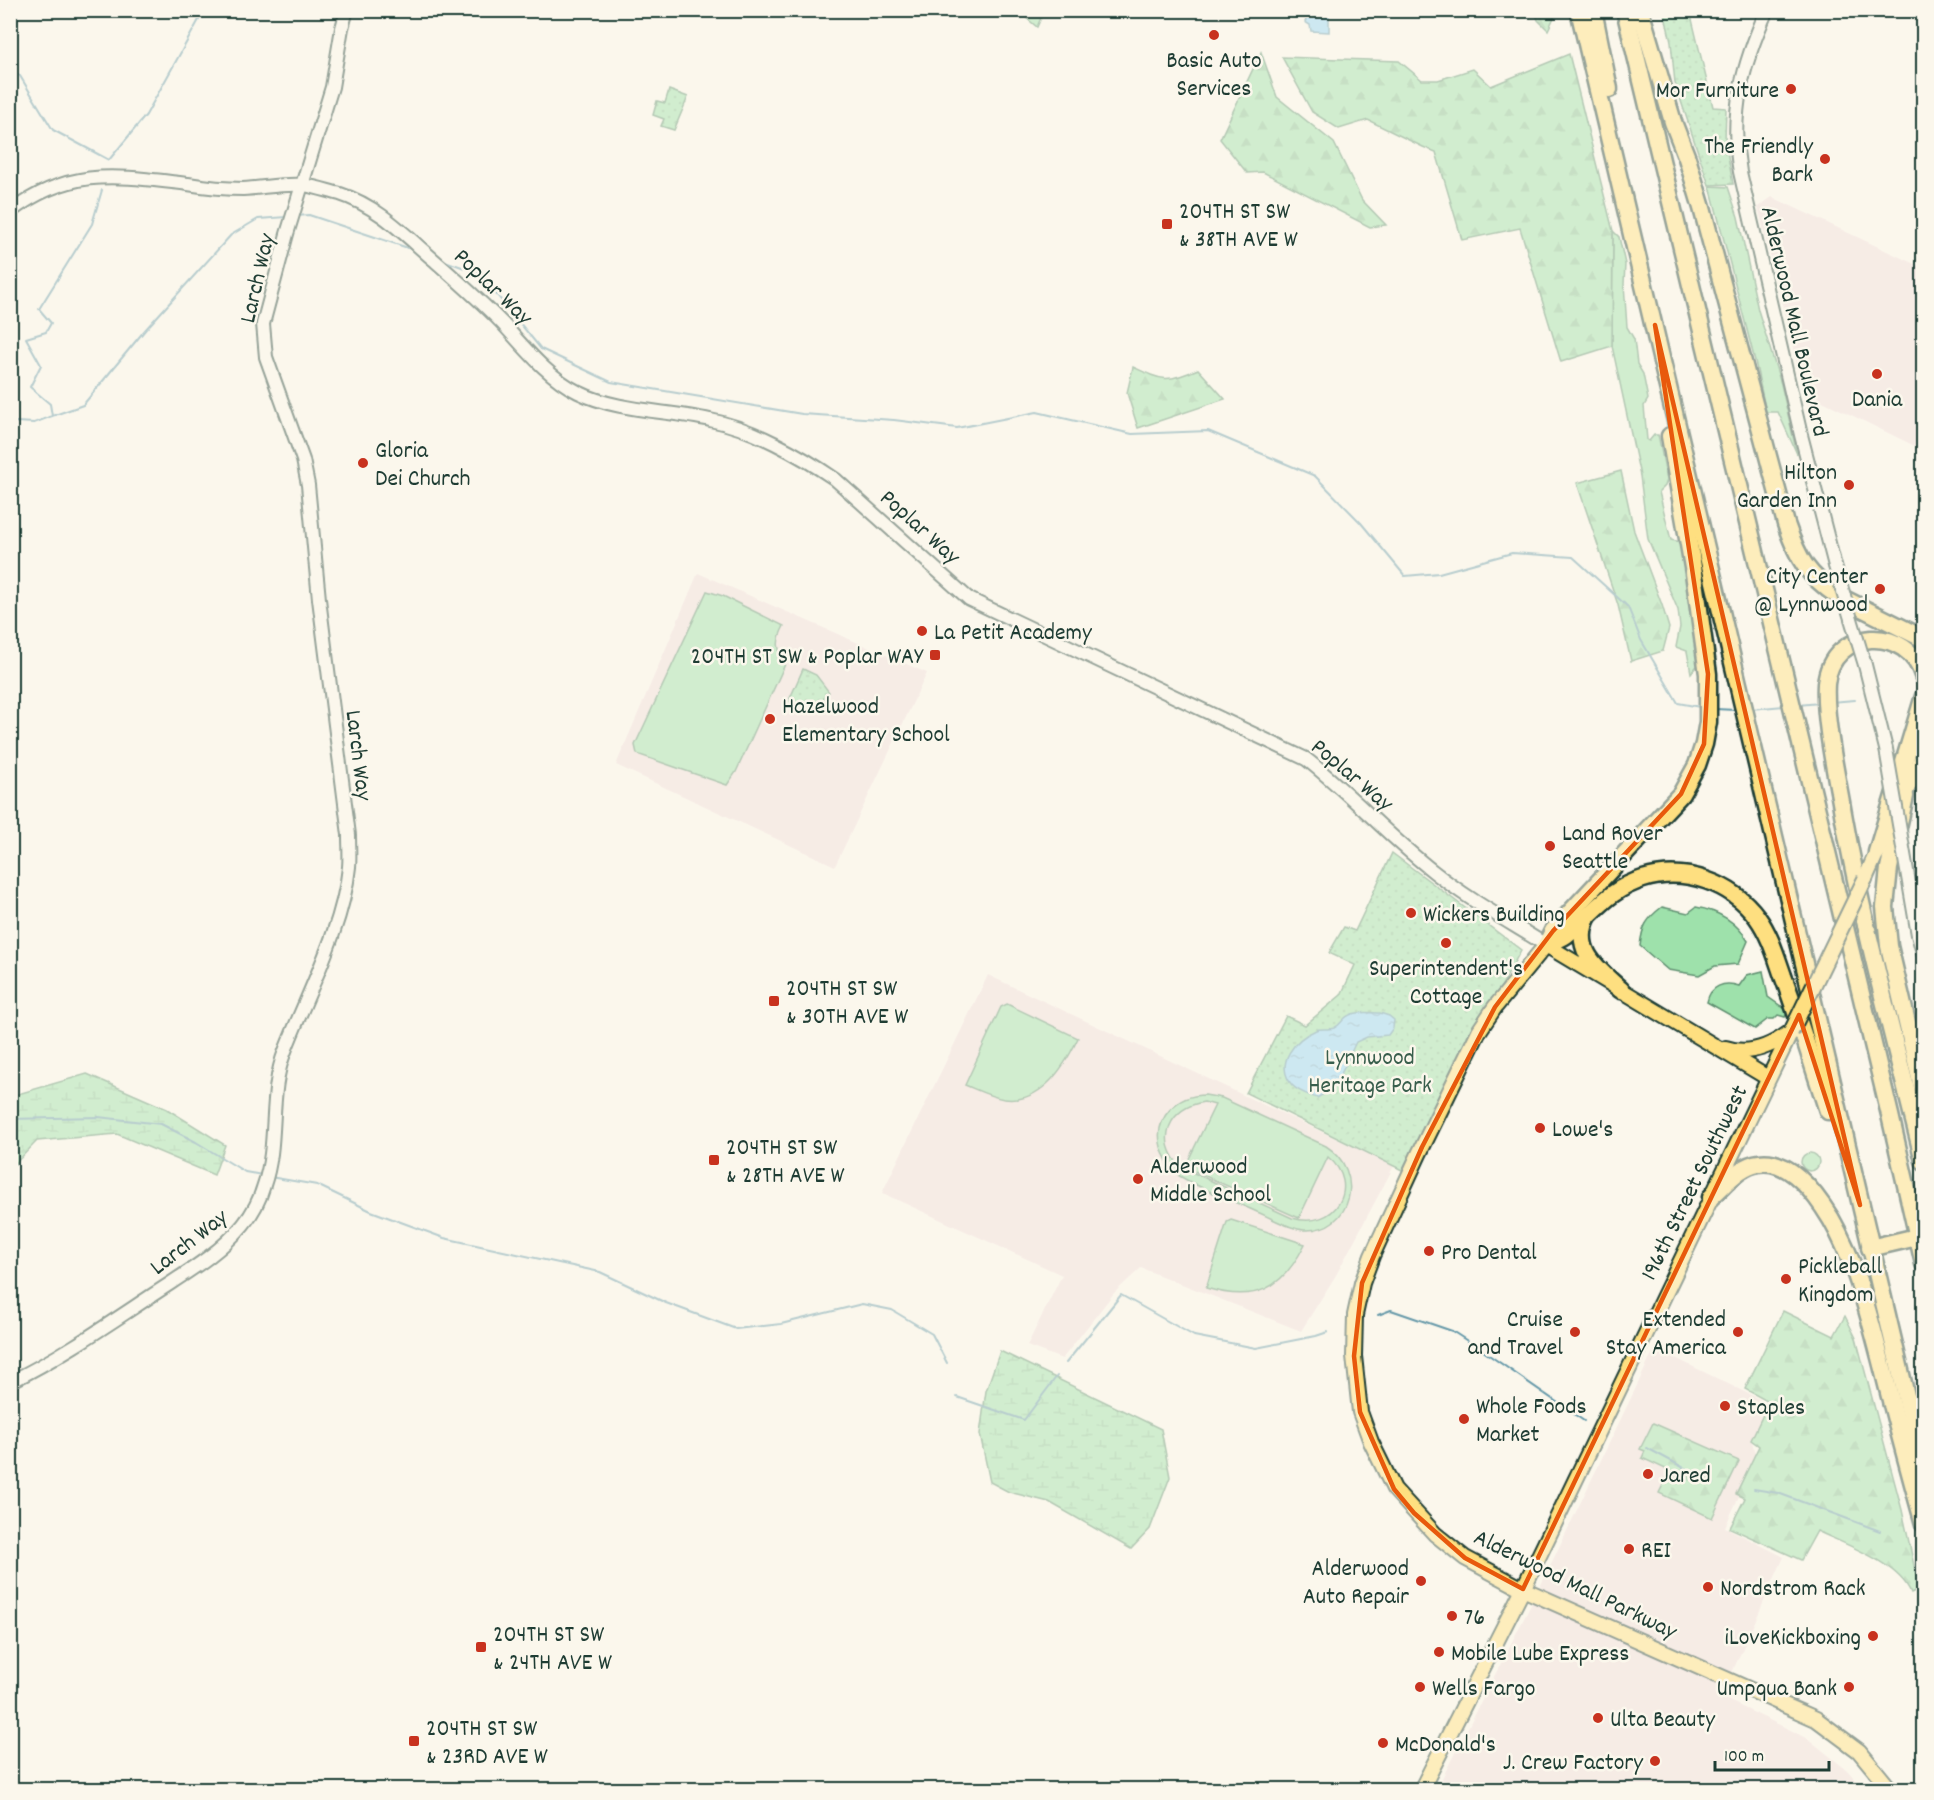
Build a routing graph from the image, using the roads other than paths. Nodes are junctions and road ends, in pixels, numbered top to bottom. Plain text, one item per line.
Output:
1 (347, 10) edge
2 (1579, 10) edge
3 (1593, 10) edge
4 (1625, 10) edge
5 (1640, 10) edge
6 (1767, 10) edge
7 (303, 185) junction
8 (10, 212) edge
9 (1655, 325) junction
10 (1923, 639) edge
11 (1923, 678) edge
12 (1923, 696) edge
13 (1923, 753) edge
14 (1905, 796) junction
15 (1877, 852) junction
16 (1590, 913) junction
17 (1546, 945) junction
18 (1923, 957) edge
19 (1621, 990) junction
20 (1791, 1032) junction
21 (1713, 1044) junction
22 (1768, 1078) junction
23 (1923, 1095) edge
24 (1923, 1161) edge
25 (1711, 1197) junction
26 (1860, 1205) junction
27 (1917, 1237) junction
28 (1870, 1248) junction
29 (1923, 1264) edge
30 (10, 1382) edge
31 (1923, 1472) edge
32 (1923, 1524) edge
33 (1523, 1589) junction
34 (1421, 1790) edge
35 (1891, 1790) edge

1 - 7 main road, Larch Way
2 - 9 highway
3 - 9 highway
4 - 27 highway
5 - 10 highway
6 - 18 main road, Alderwood Mall Boulevard, bridge
7 - 8 main road, Poplar Way
7 - 17 main road, Poplar Way
7 - 30 main road, Larch Way
9 - 17 highway
9 - 26 highway
11 - 24 highway
12 - 15 highway
13 - 14 main road, 196th Street Southwest
14 - 15 main road, 196th Street Southwest
14 - 23 highway
15 - 20 main road, 196th Street Southwest, bridge
16 - 17 highway
16 - 19 highway
16 - 26 highway
17 - 19 main road, Poplar Way
17 - 33 main road, Alderwood Mall Parkway
19 - 21 main road, Poplar Way
20 - 21 main road
20 - 22 main road, 196th Street Southwest
21 - 22 main road, Poplar Way
22 - 25 main road, 196th Street Southwest
25 - 32 highway
25 - 33 main road, 196th Street Southwest
26 - 28 highway
27 - 28 highway
27 - 29 highway
28 - 31 highway
33 - 34 main road, 196th Street Southwest
33 - 35 main road, Alderwood Mall Parkway

